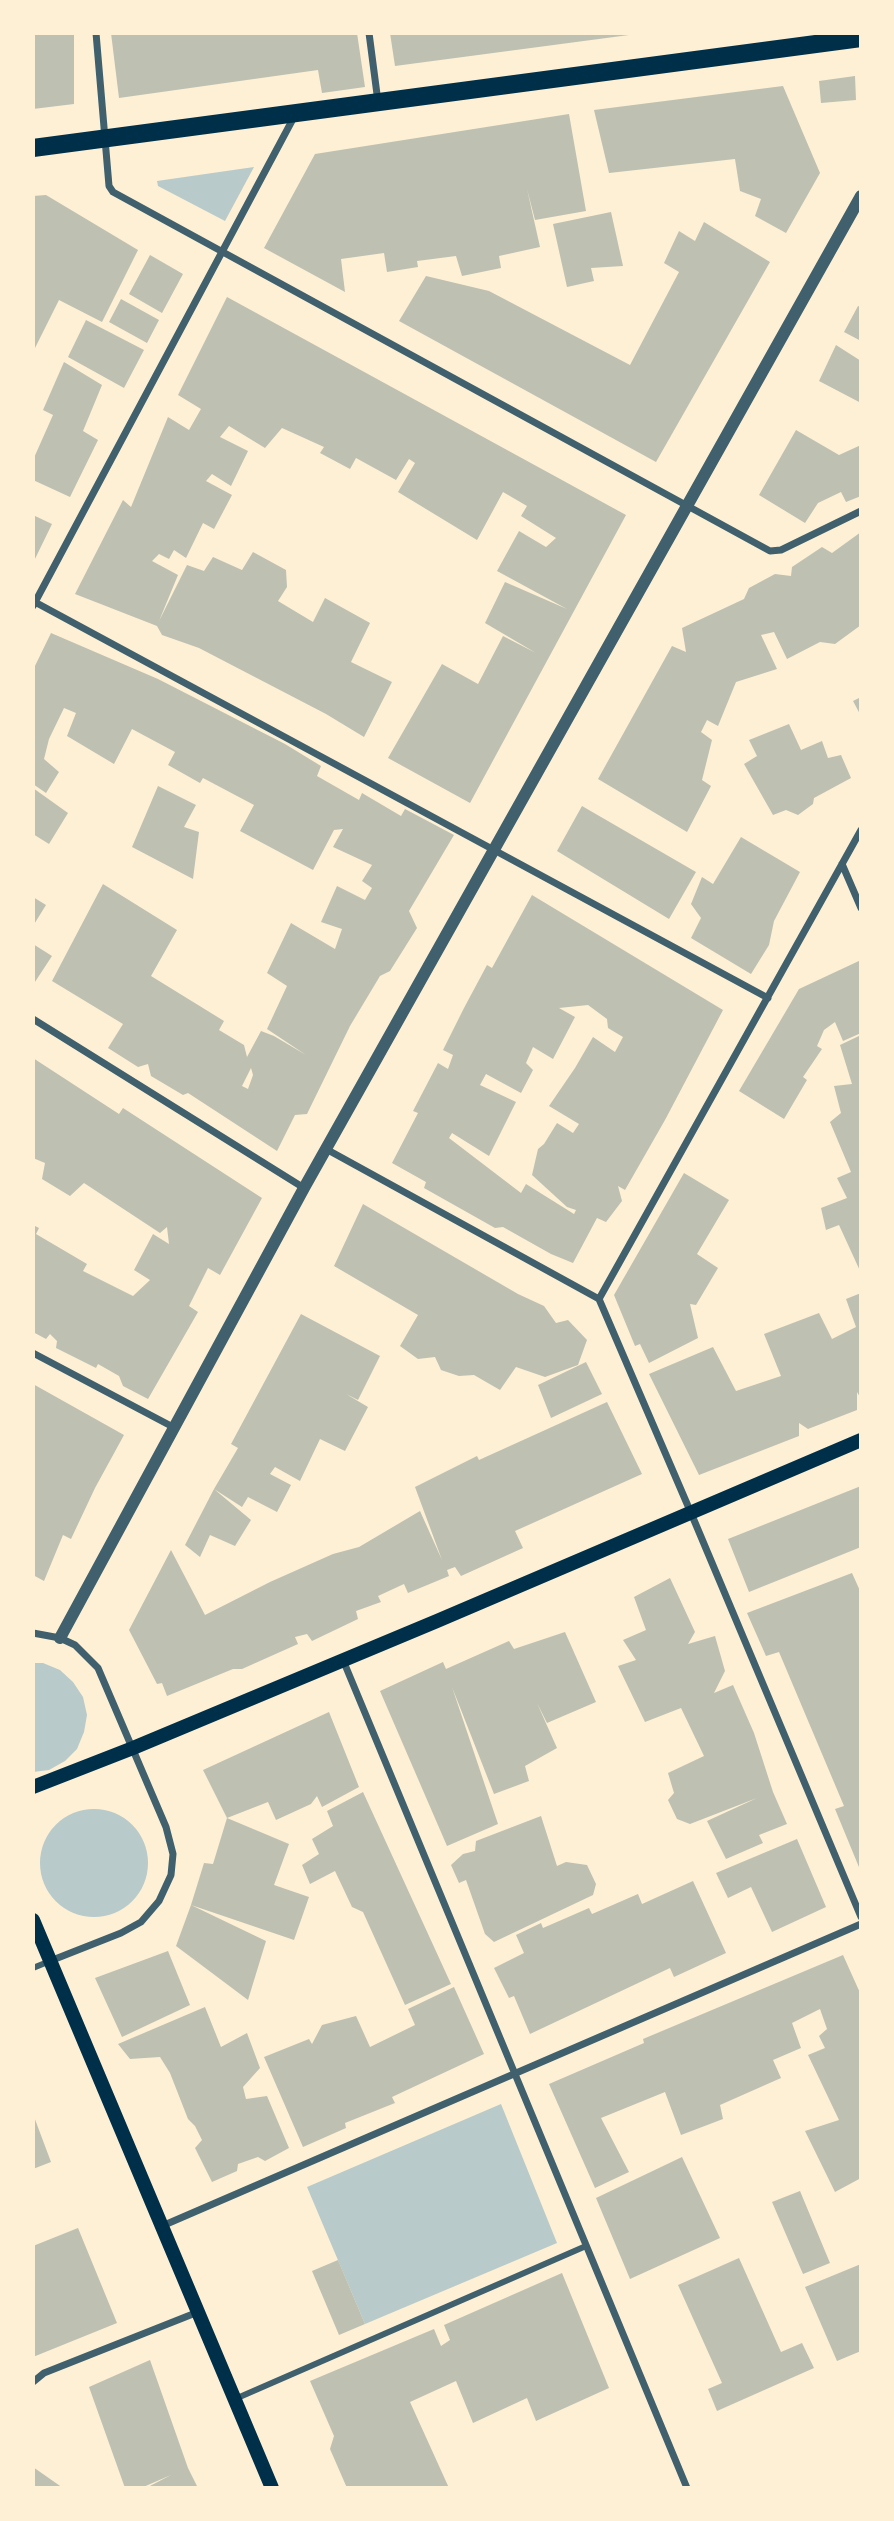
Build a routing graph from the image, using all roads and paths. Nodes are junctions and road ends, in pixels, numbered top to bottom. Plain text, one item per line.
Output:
1 (96, 33) edge
2 (369, 33) edge
3 (861, 38) edge
4 (794, 40) edge
5 (378, 102) junction
6 (296, 113) junction
7 (104, 139) junction
8 (33, 148) edge
9 (861, 196) edge
10 (221, 251) junction
11 (686, 506) junction
12 (861, 511) edge
13 (34, 603) edge
14 (861, 831) edge
15 (495, 851) junction
16 (842, 864) junction
17 (861, 908) edge
18 (768, 998) junction
19 (33, 1019) edge
20 (326, 1149) junction
21 (304, 1188) junction
22 (599, 1299) junction
23 (33, 1353) edge
24 (173, 1427) junction
25 (861, 1440) edge
26 (691, 1513) junction
27 (33, 1633) edge
28 (60, 1638) junction
29 (343, 1660) junction
30 (133, 1748) junction
31 (33, 1787) edge
32 (861, 1917) edge
33 (33, 1920) edge
34 (861, 1924) edge
35 (50, 1961) junction
36 (33, 1968) edge
37 (515, 2074) junction
38 (162, 2226) junction
39 (586, 2246) junction
40 (198, 2312) junction
41 (33, 2382) edge
42 (235, 2399) junction
43 (272, 2488) edge
44 (687, 2488) edge

1 - 7 street
2 - 5 street
3 - 4 main road
4 - 5 main road
5 - 6 main road
6 - 7 main road
6 - 10 street
7 - 8 main road
7 - 10 street
9 - 11 street
10 - 11 street
10 - 13 street
11 - 12 street
11 - 15 street
13 - 15 street
14 - 16 street
15 - 18 street
15 - 20 street
16 - 17 street
16 - 18 street
18 - 22 street
19 - 21 street
20 - 21 street
20 - 22 street
21 - 24 street
22 - 26 street
23 - 24 street
24 - 28 street
25 - 26 main road
26 - 29 main road
26 - 32 street
27 - 28 street
28 - 30 street
29 - 30 main road
29 - 37 street
30 - 31 main road
30 - 35 street
33 - 35 main road
34 - 37 street
35 - 36 street
35 - 38 main road
37 - 38 street
37 - 39 street
38 - 40 main road
39 - 42 street
39 - 44 street
40 - 41 street
40 - 42 main road
42 - 43 main road

